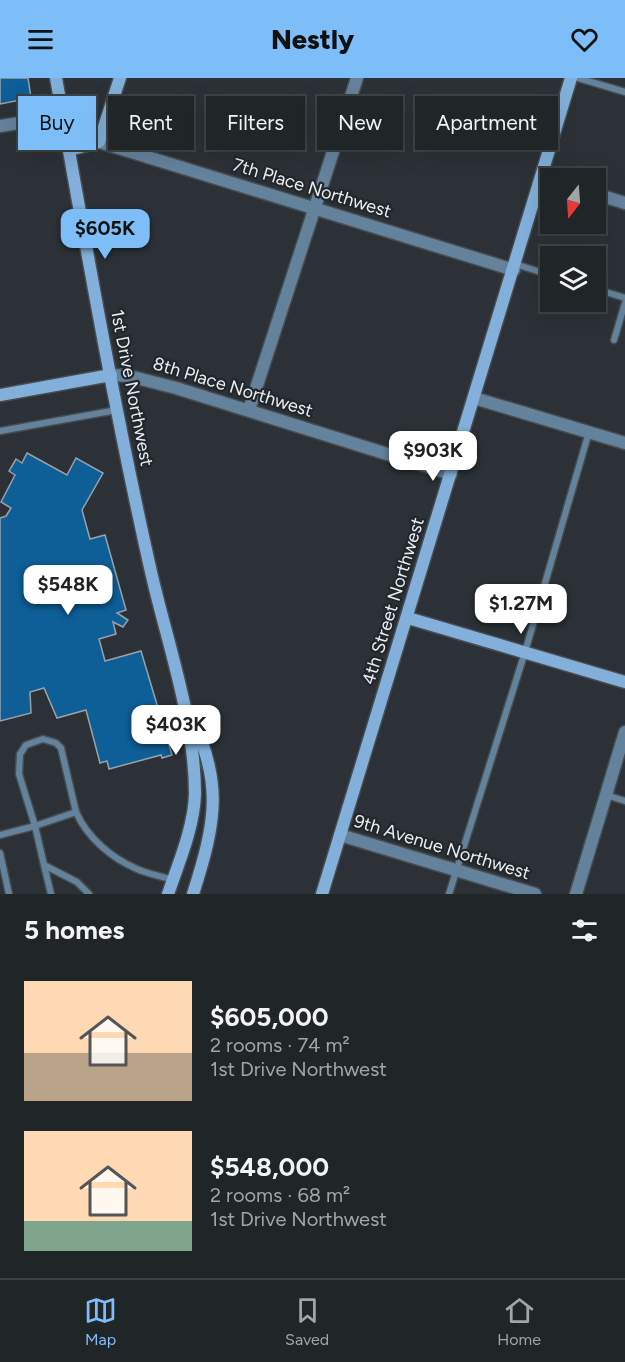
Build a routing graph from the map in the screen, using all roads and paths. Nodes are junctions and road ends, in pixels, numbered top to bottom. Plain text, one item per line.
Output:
1 (56, 78) edge
2 (120, 78) edge
3 (357, 78) edge
4 (571, 78) edge
5 (578, 78) edge
6 (625, 92) edge
7 (59, 96) edge
8 (18, 123) edge
9 (0, 126) edge
10 (99, 142) junction
11 (96, 143) edge
12 (69, 150) edge
13 (549, 168) edge
14 (540, 196) edge
15 (606, 197) edge
16 (625, 203) edge
17 (314, 207) junction
18 (515, 267) junction
19 (540, 273) edge
20 (606, 292) edge
21 (625, 298) edge
22 (625, 303) edge
23 (614, 340) dead end
24 (111, 375) junction
25 (0, 395) edge
26 (474, 398) junction
27 (118, 410) junction
28 (249, 410) junction
29 (0, 431) edge
30 (590, 432) junction
31 (625, 443) edge
32 (451, 474) junction
33 (408, 618) junction
34 (525, 652) junction
35 (625, 682) edge
36 (184, 703) junction
37 (625, 732) edge
38 (606, 795) junction
39 (625, 801) edge
40 (76, 812) junction
41 (35, 826) junction
42 (0, 835) edge
43 (340, 835) junction
44 (0, 854) edge
45 (44, 865) junction
46 (456, 871) junction
47 (173, 880) junction
48 (9, 894) edge
49 (51, 894) edge
50 (89, 894) edge
51 (168, 894) edge
52 (193, 894) edge
53 (322, 894) edge
54 (449, 894) edge
55 (535, 894) edge
56 (576, 894) edge

1 - 7 street, 1st Drive Northwest
2 - 10 street
3 - 17 street
4 - 13 street, 4th Street Northwest
5 - 6 lane
8 - 9 street
10 - 11 street
10 - 17 street, 7th Place Northwest
12 - 24 street, 1st Drive Northwest
14 - 18 street, 4th Street Northwest
15 - 16 street
17 - 18 street, 7th Place Northwest
17 - 28 street
18 - 19 lane
18 - 26 street, 4th Street Northwest
20 - 21 lane
22 - 23 lane
24 - 25 street, 8th Place Northwest
24 - 27 street, 1st Drive Northwest
24 - 28 street, 8th Place Northwest
26 - 30 street
26 - 32 street, 4th Street Northwest
27 - 29 lane
27 - 36 street, 1st Drive Northwest
28 - 32 street, 8th Place Northwest
30 - 31 street
30 - 34 lane
32 - 33 street, 4th Street Northwest
33 - 34 street
33 - 43 street, 4th Street Northwest
34 - 35 street
34 - 46 lane
36 - 47 street, 1st Drive Northwest
36 - 52 street, 1st Drive Northwest
37 - 38 street
38 - 39 lane
38 - 56 street
40 - 41 lane
40 - 41 lane
40 - 47 lane
41 - 42 lane
41 - 45 lane
43 - 46 street, 9th Avenue Northwest
43 - 53 street, 4th Street Northwest
44 - 48 lane
45 - 49 lane
45 - 50 lane
46 - 54 lane
46 - 55 street, 9th Avenue Northwest
47 - 51 street, 1st Drive Northwest

